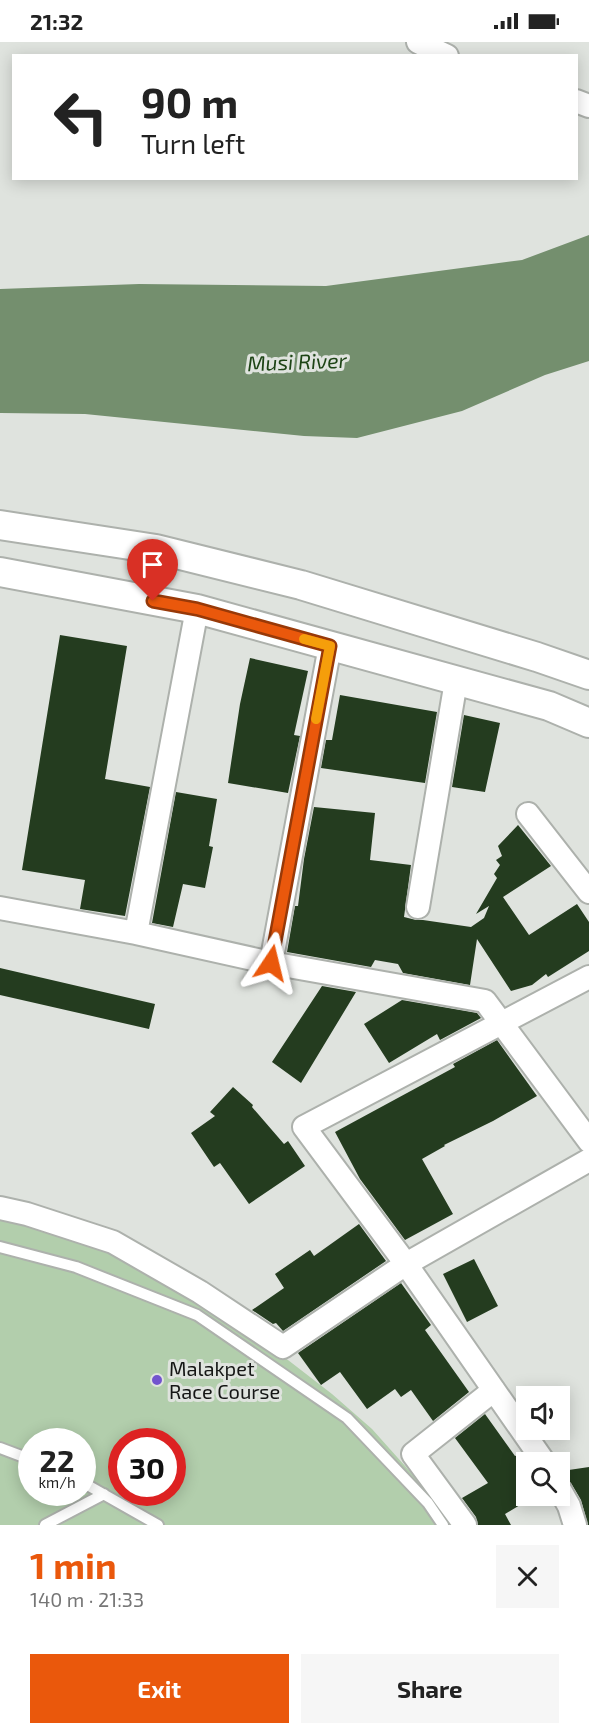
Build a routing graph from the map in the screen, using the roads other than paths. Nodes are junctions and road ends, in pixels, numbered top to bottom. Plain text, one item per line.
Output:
1 (418, 42) edge
2 (443, 54) edge
3 (0, 525) edge
4 (0, 572) edge
5 (197, 609) junction
6 (330, 646) junction
7 (589, 675) edge
8 (456, 681) junction
9 (589, 723) edge
10 (528, 814) dead end
11 (589, 892) edge
12 (418, 907) dead end
13 (0, 908) edge
14 (136, 933) junction
15 (271, 963) junction
16 (589, 977) edge
17 (503, 1024) junction
18 (589, 1141) edge
19 (589, 1160) edge
20 (0, 1208) edge
21 (0, 1247) edge
22 (406, 1264) junction
23 (494, 1390) junction
24 (0, 1448) edge
25 (537, 1452) edge
26 (18, 1455) edge
27 (96, 1490) edge
28 (104, 1494) junction
29 (569, 1506) edge
30 (45, 1525) edge
31 (158, 1525) edge
32 (443, 1525) edge
33 (465, 1525) edge
34 (575, 1525) edge

1 - 2 street
3 - 7 street
4 - 5 street
5 - 6 street
5 - 14 street
6 - 8 street
6 - 15 street
8 - 9 street
8 - 12 street
10 - 11 street
13 - 14 street
14 - 15 street
15 - 17 street
16 - 17 street
17 - 18 street
17 - 22 street
19 - 22 street
20 - 22 street
21 - 32 lane
22 - 23 street
23 - 25 street
23 - 33 street
24 - 26 lane
27 - 28 lane
28 - 30 lane
28 - 31 lane
29 - 34 street

